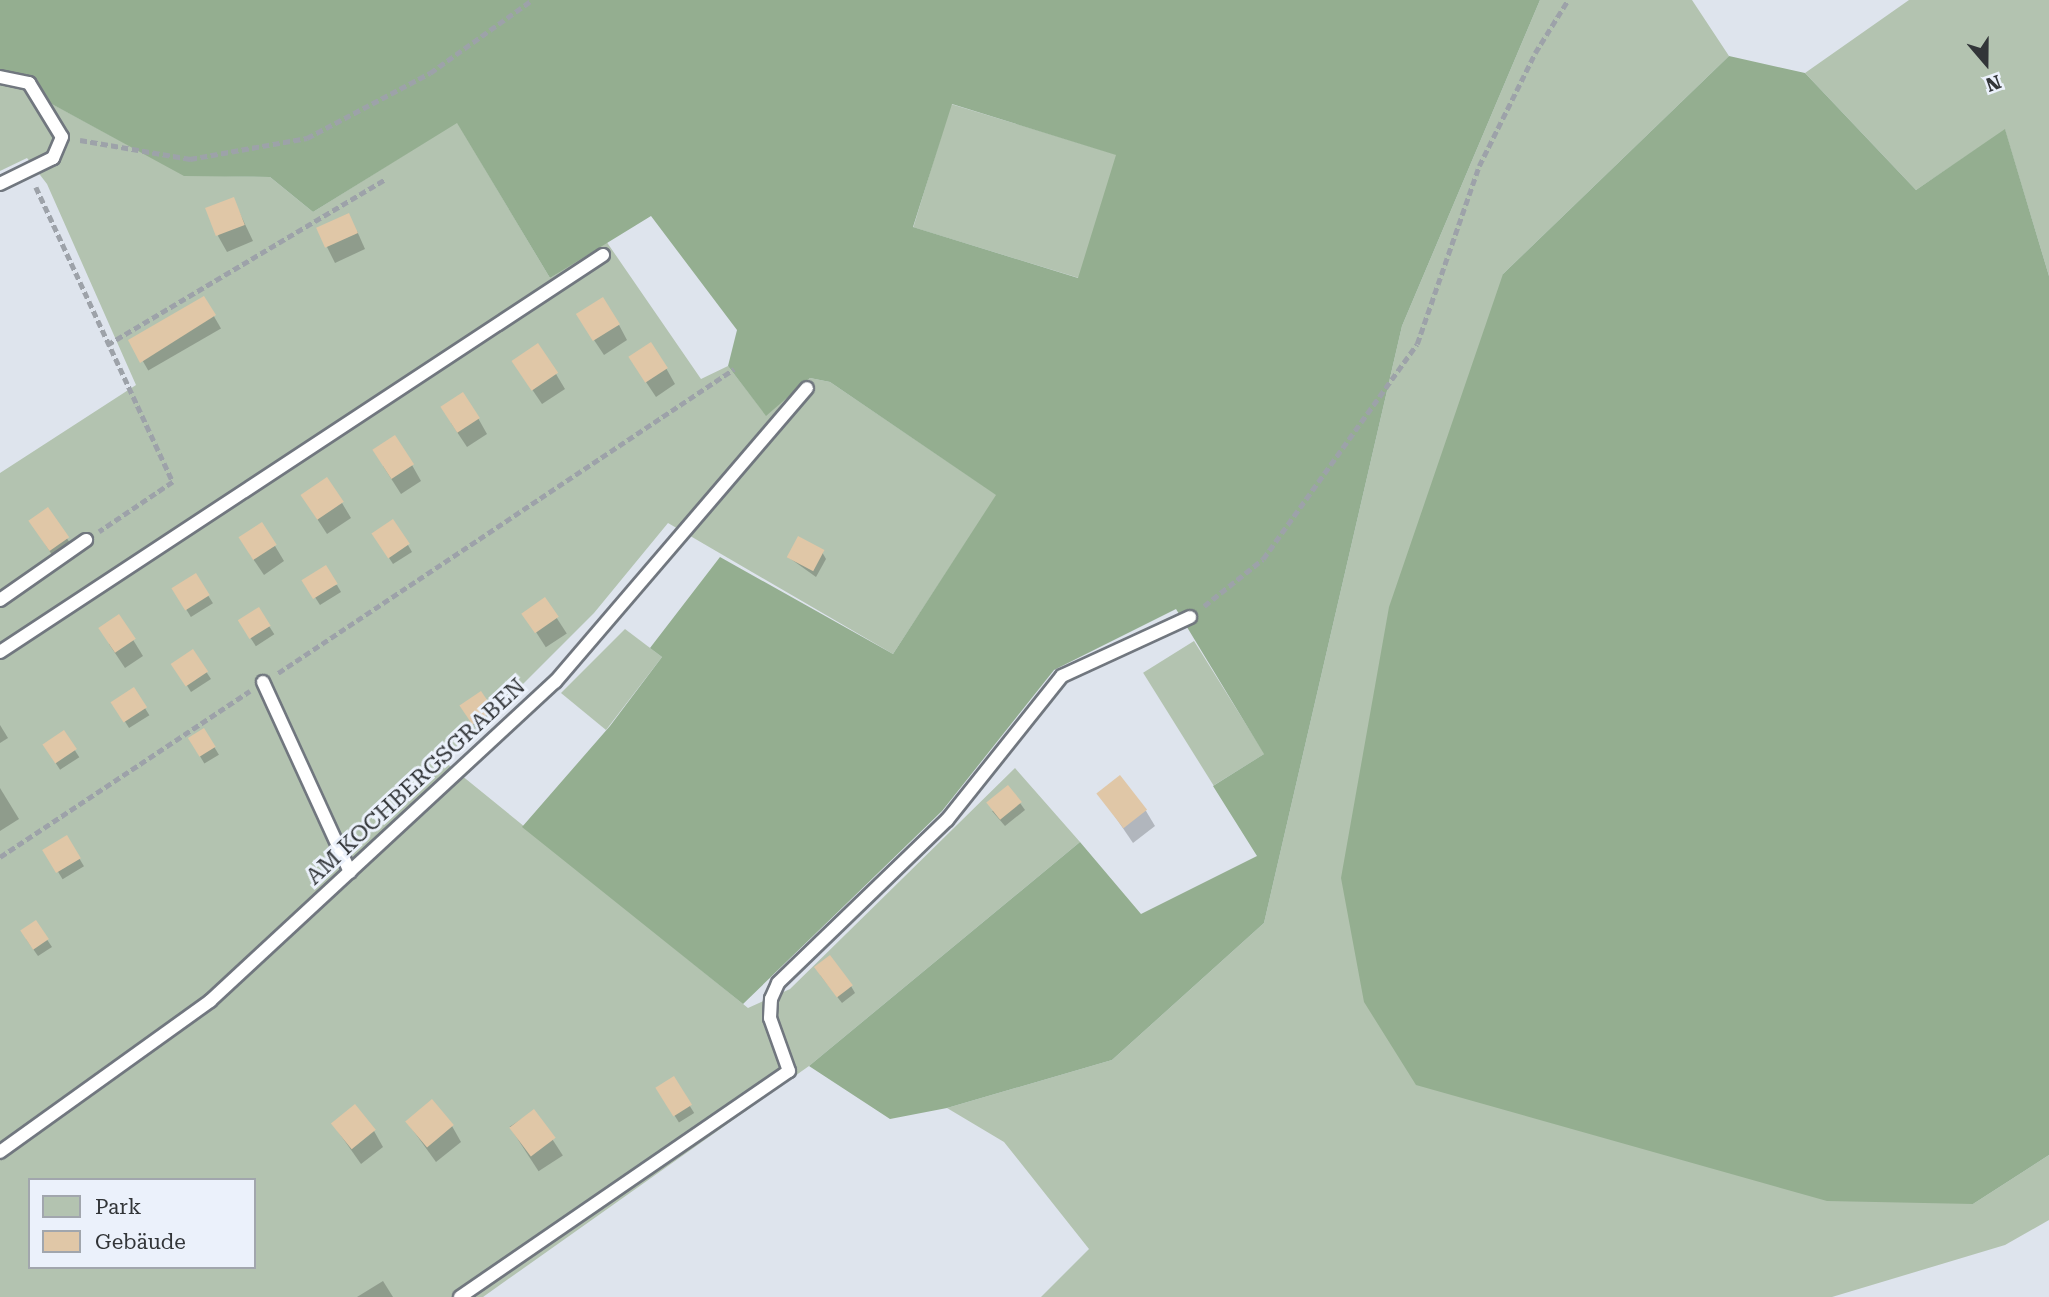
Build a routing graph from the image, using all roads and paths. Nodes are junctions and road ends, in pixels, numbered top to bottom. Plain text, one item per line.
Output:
1 (532, 0) edge
2 (1568, 0) edge
3 (0, 77) edge
4 (62, 137) junction
5 (29, 170) junction
6 (386, 179) dead end
7 (0, 184) edge
8 (603, 256) dead end
9 (107, 345) junction
10 (734, 369) dead end
11 (807, 388) dead end
12 (86, 540) joint
13 (0, 600) edge
14 (1190, 617) joint
15 (0, 652) edge
16 (263, 682) junction
17 (0, 857) edge
18 (351, 872) junction
19 (0, 1152) edge
20 (460, 1297) edge

1 - 4 path
2 - 14 path
3 - 4 lane
4 - 5 lane
5 - 7 lane
5 - 9 path
6 - 9 path
8 - 15 lane
9 - 12 path
10 - 16 path
11 - 18 lane, AM KOCHBERGSGRABEN
12 - 13 lane
14 - 20 lane
16 - 17 path
16 - 18 lane
18 - 19 lane, AM KOCHBERGSGRABEN

